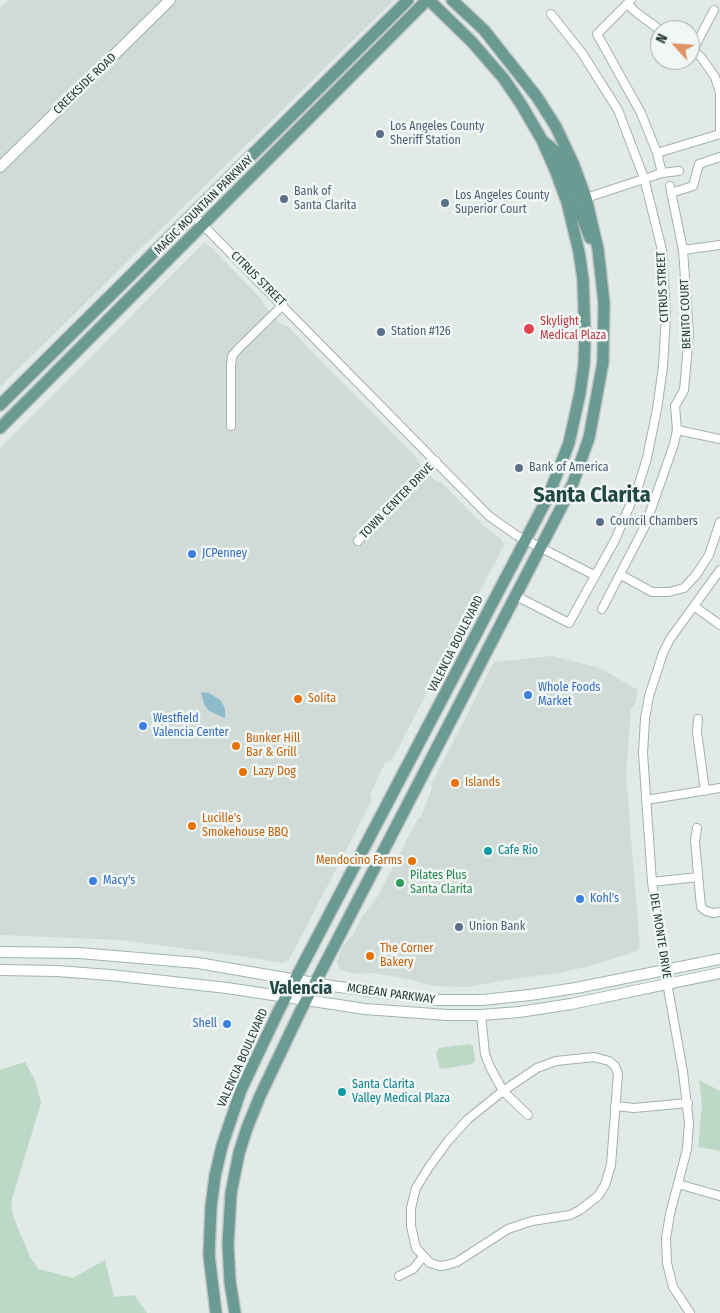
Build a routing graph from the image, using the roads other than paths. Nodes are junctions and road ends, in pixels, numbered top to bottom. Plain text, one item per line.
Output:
1 (170, 0) edge
2 (408, 0) edge
3 (428, 0) edge
4 (452, 0) edge
5 (629, 2) edge
6 (714, 10) dead end
7 (551, 14) dead end
8 (650, 23) edge
9 (700, 35) edge
10 (700, 56) edge
11 (720, 134) edge
12 (542, 140) junction
13 (657, 153) junction
14 (720, 157) edge
15 (0, 167) edge
16 (679, 171) dead end
17 (662, 173) junction
18 (644, 178) junction
19 (586, 198) junction
20 (567, 202) junction
21 (192, 214) junction
22 (204, 226) junction
23 (597, 244) junction
24 (720, 245) edge
25 (683, 250) junction
26 (283, 305) junction
27 (580, 394) junction
28 (4, 401) edge
29 (0, 415) edge
30 (231, 426) dead end
31 (0, 428) edge
32 (677, 430) junction
33 (720, 439) edge
34 (436, 461) junction
35 (580, 463) junction
36 (720, 522) edge
37 (526, 540) junction
38 (358, 542) dead end
39 (541, 548) junction
40 (720, 570) edge
41 (621, 575) junction
42 (594, 576) junction
43 (516, 596) junction
44 (694, 606) junction
45 (602, 609) dead end
46 (720, 625) edge
47 (698, 719) dead end
48 (720, 788) edge
49 (704, 790) junction
50 (646, 800) junction
51 (697, 828) dead end
52 (698, 877) junction
53 (652, 882) junction
54 (720, 912) edge
55 (0, 952) edge
56 (720, 959) edge
57 (0, 970) edge
58 (665, 970) junction
59 (720, 973) edge
60 (296, 979) junction
61 (315, 982) junction
62 (667, 983) junction
63 (286, 998) junction
64 (306, 1001) junction
65 (481, 1015) junction
66 (503, 1091) junction
67 (688, 1103) junction
68 (616, 1106) junction
69 (528, 1115) dead end
70 (678, 1184) junction
71 (720, 1196) edge
72 (423, 1257) junction
73 (398, 1276) dead end
74 (215, 1307) edge
75 (225, 1313) edge
76 (235, 1313) edge
77 (690, 1313) edge

1 - 15 main road, CREEKSIDE ROAD
2 - 21 main road, MAGIC MOUNTAIN PARKWAY
3 - 12 main road, VALENCIA BOULEVARD
3 - 22 main road, MAGIC MOUNTAIN PARKWAY
4 - 19 main road
5 - 8 street
5 - 13 street
6 - 9 street
7 - 18 street, CITRUS STREET
10 - 11 street
11 - 13 street
12 - 19 main road
12 - 20 main road, VALENCIA BOULEVARD
13 - 17 street
14 - 25 street, BENITO COURT
16 - 17 street
17 - 18 street
18 - 19 street
18 - 42 street, CITRUS STREET
19 - 23 main road
20 - 23 main road
20 - 27 main road, VALENCIA BOULEVARD
21 - 22 street, CITRUS STREET
21 - 28 main road, MAGIC MOUNTAIN PARKWAY
22 - 26 street, CITRUS STREET
22 - 31 main road, MAGIC MOUNTAIN PARKWAY
23 - 35 main road
24 - 25 street
25 - 32 street, BENITO COURT
26 - 30 street
26 - 34 street, CITRUS STREET
27 - 35 main road
27 - 37 main road, VALENCIA BOULEVARD
28 - 29 main road
32 - 33 street
32 - 41 street, BENITO COURT
34 - 37 street, CITRUS STREET
34 - 38 street, TOWN CENTER DRIVE
35 - 39 main road
36 - 41 street
37 - 39 street, CITRUS STREET
37 - 60 main road, VALENCIA BOULEVARD
39 - 42 street, CITRUS STREET
39 - 43 main road
40 - 44 street, DEL MONTE DRIVE
41 - 45 street, BENITO COURT
42 - 43 street, CITRUS STREET
43 - 61 main road
44 - 46 street
44 - 50 street, DEL MONTE DRIVE
47 - 49 street
48 - 49 street
49 - 50 street
50 - 53 street, DEL MONTE DRIVE
51 - 52 street
52 - 53 street
52 - 54 street
53 - 58 street, DEL MONTE DRIVE
55 - 60 main road, MCBEAN PARKWAY
56 - 58 main road, MCBEAN PARKWAY
57 - 63 main road, MCBEAN PARKWAY
58 - 61 main road, MCBEAN PARKWAY
58 - 62 street, DEL MONTE DRIVE
59 - 62 main road, MCBEAN PARKWAY
60 - 61 main road, MCBEAN PARKWAY
60 - 63 main road, VALENCIA BOULEVARD
61 - 64 main road
62 - 65 main road, MCBEAN PARKWAY
62 - 67 street, DEL MONTE DRIVE
63 - 64 main road, MCBEAN PARKWAY
63 - 74 main road, VALENCIA BOULEVARD
64 - 65 main road, MCBEAN PARKWAY
64 - 76 main road
65 - 66 street
66 - 68 street
66 - 69 street
66 - 72 street
67 - 68 street
67 - 70 street, DEL MONTE DRIVE
68 - 72 street
70 - 71 street
70 - 77 street, DEL MONTE DRIVE
72 - 73 street
74 - 75 main road

